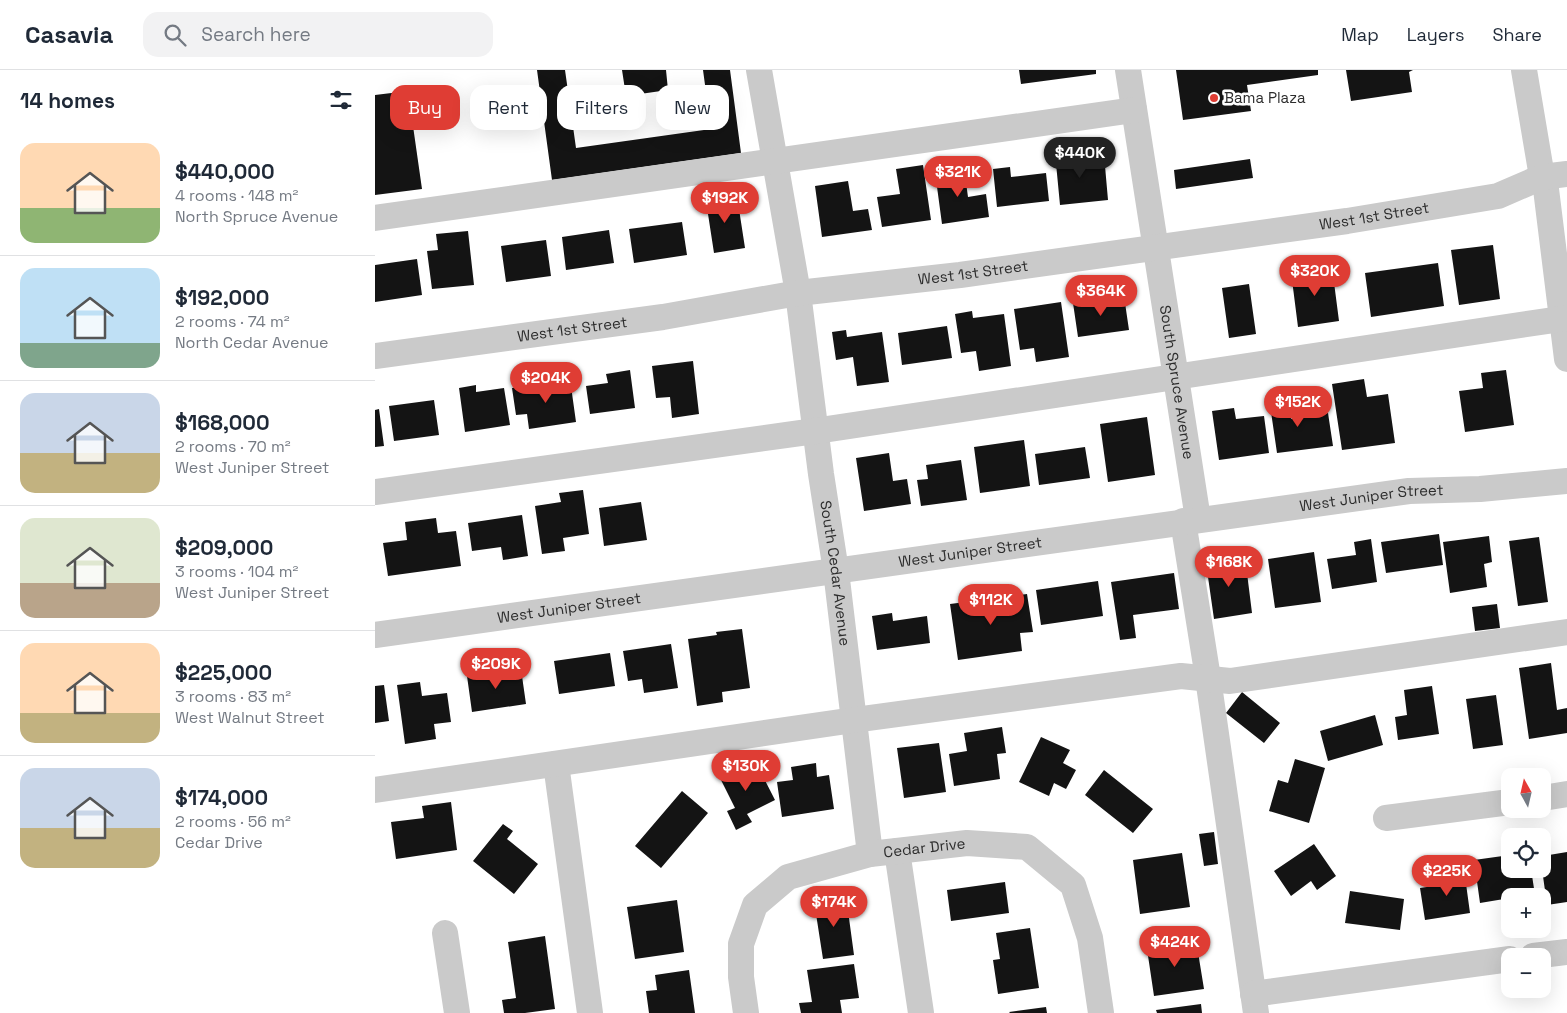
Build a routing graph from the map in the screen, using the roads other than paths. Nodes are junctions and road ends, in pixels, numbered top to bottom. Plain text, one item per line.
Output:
1 (759, 70) edge
2 (1128, 70) edge
3 (1524, 70) edge
4 (1134, 110) junction
5 (775, 160) junction
6 (1567, 174) edge
7 (1542, 177) junction
8 (375, 218) edge
9 (1155, 246) junction
10 (798, 293) junction
11 (1564, 319) edge
12 (375, 356) edge
13 (1567, 359) edge
14 (1176, 376) junction
15 (815, 431) junction
16 (1567, 481) edge
17 (375, 492) edge
18 (1191, 520) junction
19 (836, 571) junction
20 (1567, 632) edge
21 (375, 635) edge
22 (1208, 678) junction
23 (854, 720) junction
24 (557, 764) junction
25 (375, 790) edge
26 (1567, 794) edge
27 (1551, 797) edge
28 (1501, 803) edge
29 (1386, 818) dead end
30 (897, 851) junction
31 (870, 854) junction
32 (445, 933) dead end
33 (1567, 952) edge
34 (1551, 954) edge
35 (1501, 961) edge
36 (1254, 1004) edge
37 (457, 1013) edge
38 (590, 1013) edge
39 (746, 1013) edge
40 (921, 1013) edge
41 (1101, 1013) edge

1 - 5 street, South Cedar Avenue
2 - 4 street, South Spruce Avenue
3 - 7 street
4 - 5 street
4 - 9 street, South Spruce Avenue
5 - 8 street
5 - 10 street, South Cedar Avenue
6 - 7 street, West 1st Street
7 - 9 street, West 1st Street
7 - 11 street
9 - 10 street, West 1st Street
9 - 14 street, South Spruce Avenue
10 - 12 street, West 1st Street
10 - 15 street, South Cedar Avenue
11 - 13 street
11 - 14 street
14 - 15 street
14 - 18 street, South Spruce Avenue
15 - 17 street
15 - 19 street, South Cedar Avenue
16 - 18 street, West Juniper Street
18 - 19 street, West Juniper Street
18 - 22 street, South Spruce Avenue
19 - 21 street, West Juniper Street
19 - 23 street, South Cedar Avenue
20 - 22 street
22 - 23 street
22 - 36 street, South Spruce Avenue
23 - 24 street
23 - 31 street, South Cedar Avenue
24 - 25 street
24 - 38 street
26 - 27 street
28 - 29 street
30 - 31 street, Cedar Drive
30 - 40 street
30 - 41 street, Cedar Drive
31 - 39 street, Cedar Drive
32 - 37 street
33 - 34 street
35 - 36 street

